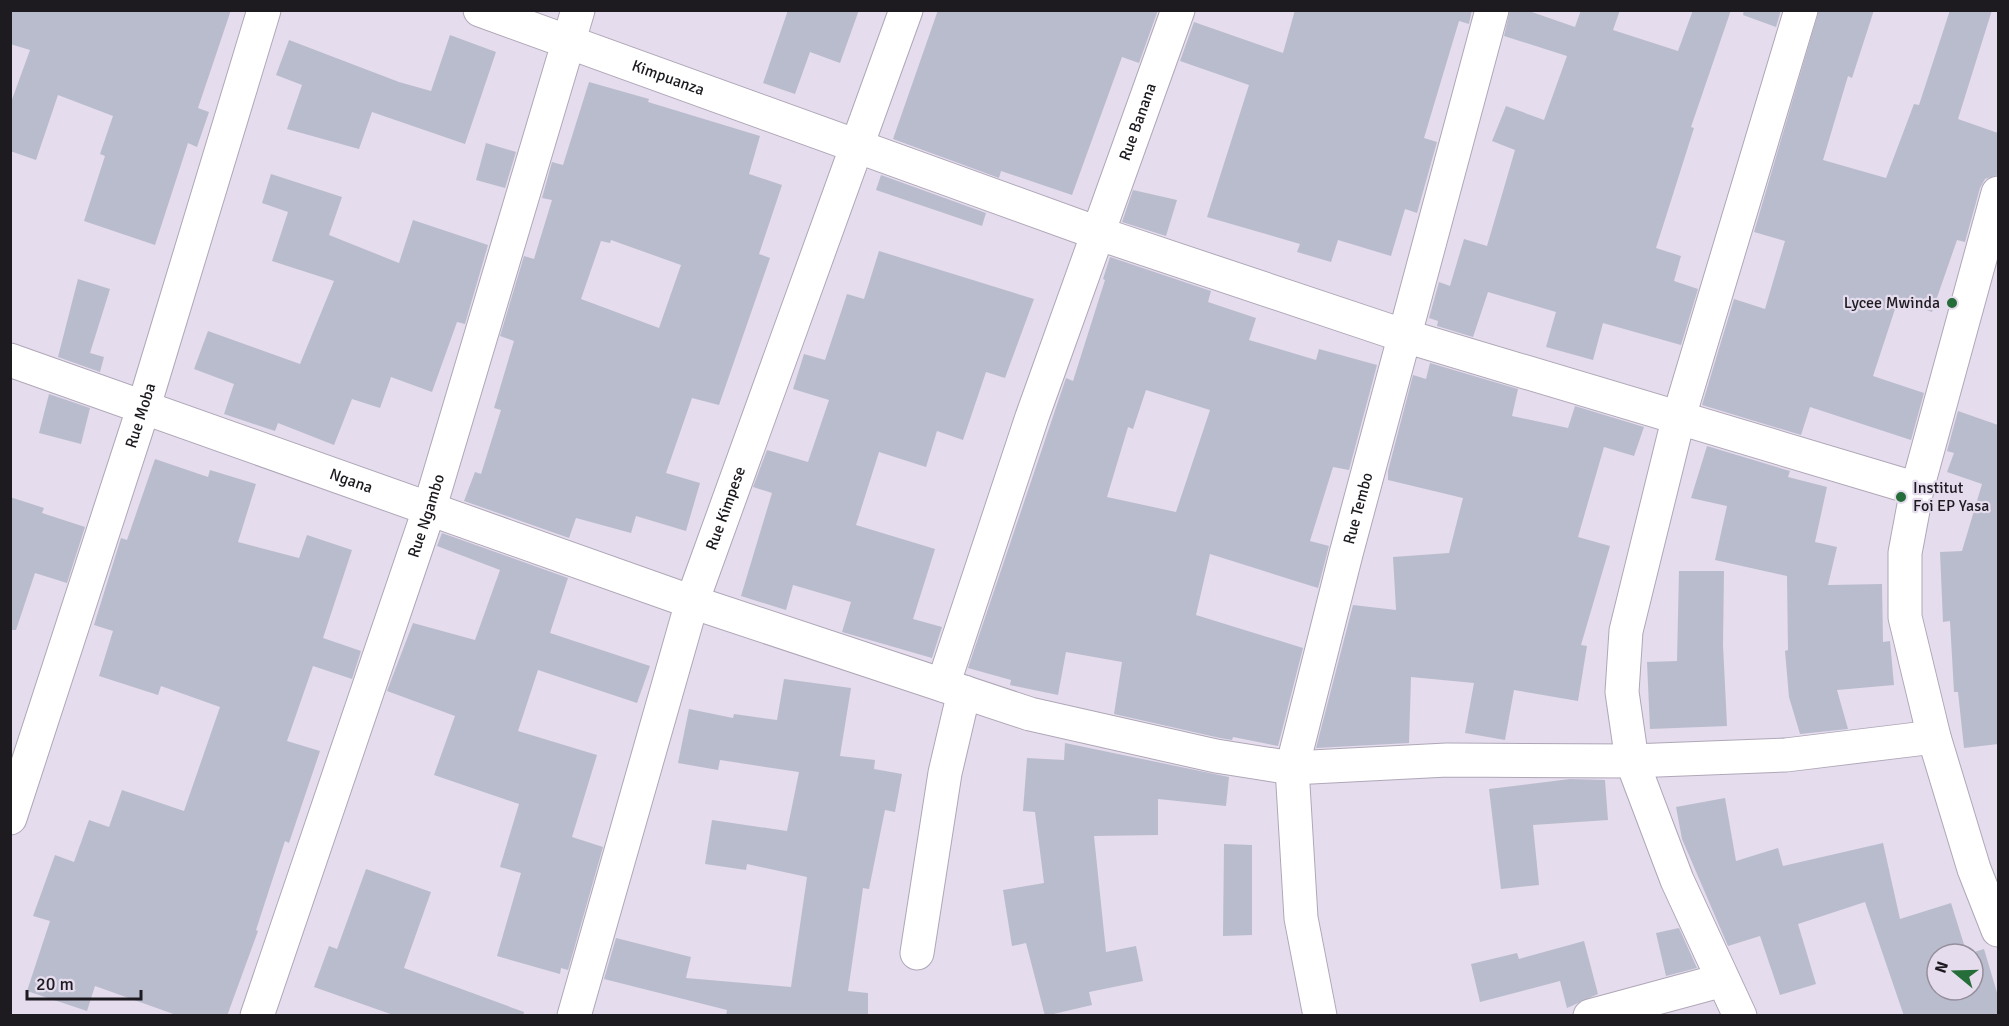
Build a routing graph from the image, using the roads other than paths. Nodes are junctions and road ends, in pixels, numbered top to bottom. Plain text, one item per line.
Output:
1 (264, 10) edge
2 (480, 10) edge
3 (906, 10) edge
4 (1178, 10) edge
5 (1492, 10) edge
6 (1801, 10) edge
7 (573, 26) edge
8 (855, 146) junction
9 (1998, 193) edge
10 (1100, 234) junction
11 (1405, 336) junction
12 (10, 360) edge
13 (144, 406) junction
14 (1678, 420) junction
15 (1917, 489) junction
16 (429, 510) junction
17 (692, 602) junction
18 (954, 688) junction
19 (1934, 737) junction
20 (1632, 761) junction
21 (1292, 768) junction
22 (10, 818) edge
23 (1998, 930) edge
24 (917, 953) dead end
25 (1723, 980) junction
26 (257, 1016) edge
27 (574, 1016) edge
28 (1320, 1016) edge
29 (1590, 1016) edge
30 (1740, 1016) edge

1 - 13 street, Rue Moba
2 - 7 street, Kimpuanza
3 - 8 street, Rue Kimpese
4 - 10 street, Rue Banana
5 - 11 street, Rue Tembo
6 - 14 street
7 - 8 street, Kimpuanza
7 - 16 street, Rue Ngambo
8 - 10 street, Kimpuanza
8 - 17 street, Rue Kimpese
9 - 15 street
10 - 11 street, Kimpuanza
10 - 18 street, Rue Banana
11 - 14 street, Kimpuanza
11 - 21 street, Rue Tembo
12 - 13 street, Ngana
13 - 16 street, Ngana
13 - 22 street, Rue Moba
14 - 15 street, Kimpuanza
14 - 20 street
15 - 19 street
16 - 17 street, Ngana
16 - 26 street, Rue Ngambo
17 - 18 street, Ngana
17 - 27 street, Rue Kimpese
18 - 21 street, Ngana
18 - 24 street, Rue Banana
19 - 20 street, Ngana
19 - 23 street
20 - 21 street, Ngana
20 - 25 street
21 - 28 street, Rue Tembo
25 - 29 street
25 - 30 street

